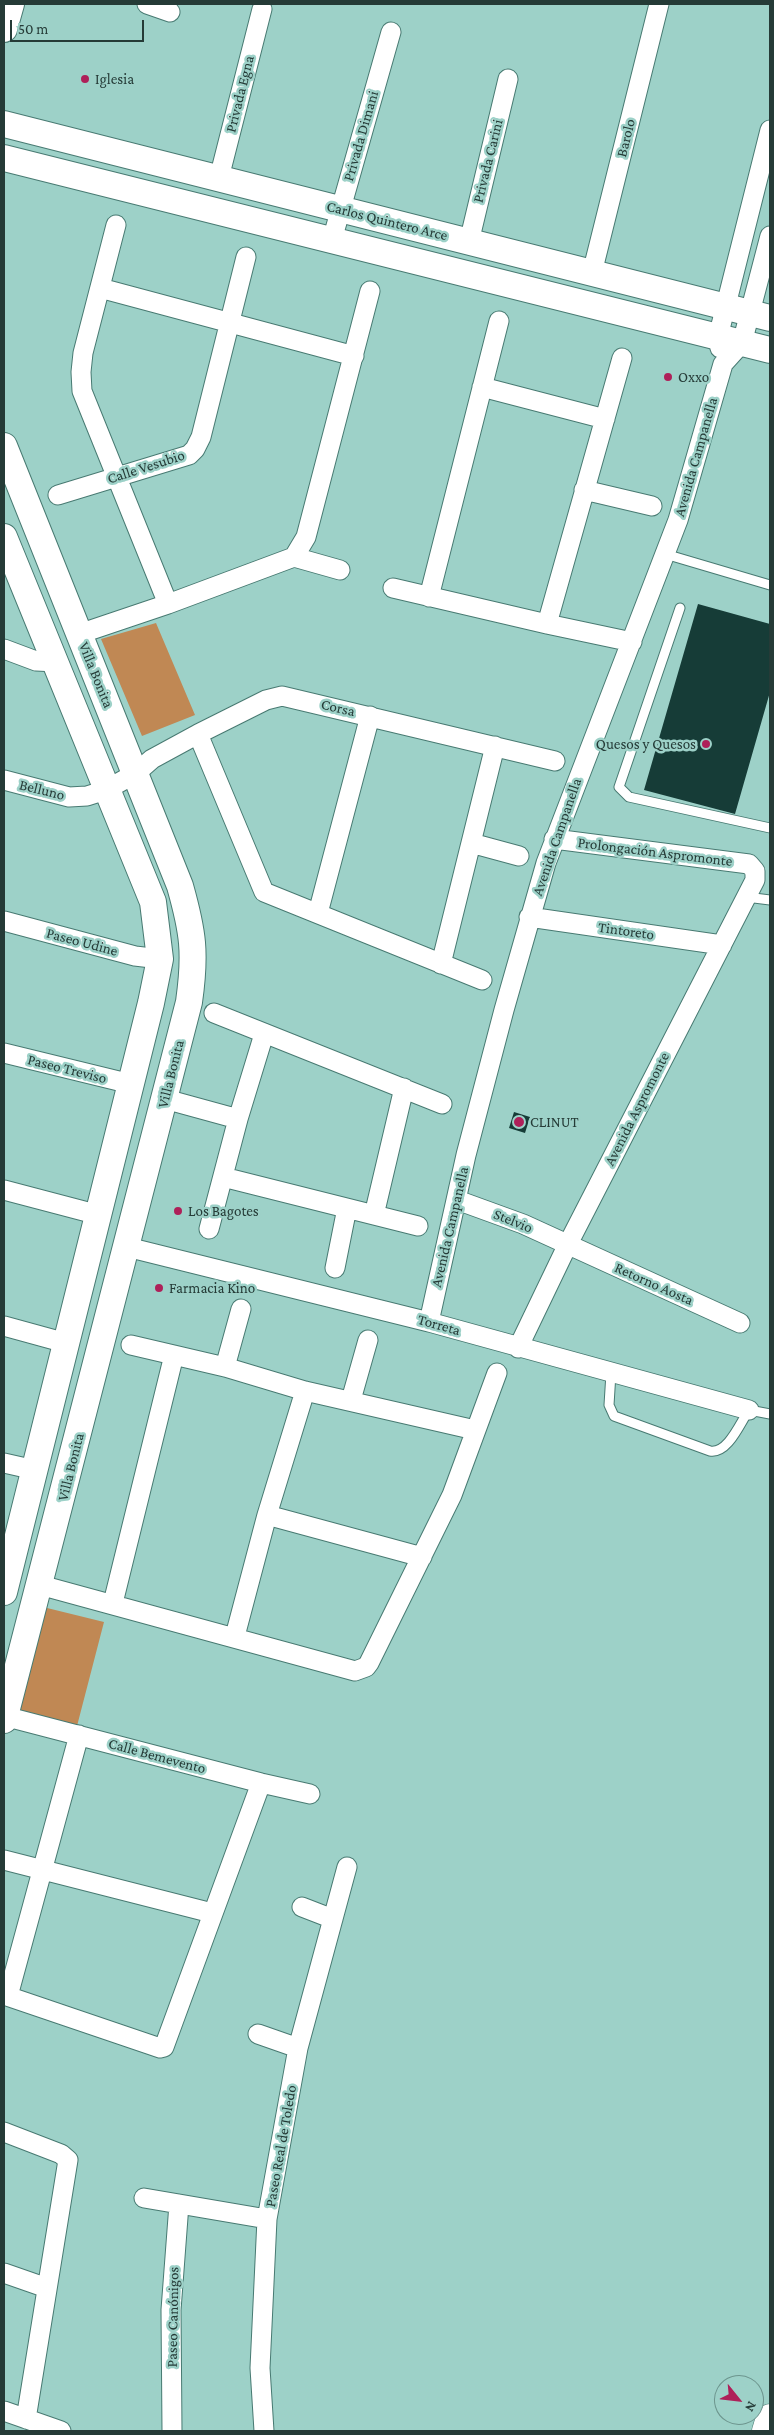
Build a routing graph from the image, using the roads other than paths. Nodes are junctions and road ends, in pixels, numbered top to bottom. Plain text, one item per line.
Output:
1 (10, 4) edge
2 (147, 4) edge
3 (659, 4) edge
4 (262, 9) dead end
5 (170, 12) dead end
6 (4, 29) edge
7 (391, 32) dead end
8 (508, 79) dead end
9 (4, 124) edge
10 (770, 130) edge
11 (4, 158) edge
12 (218, 178) junction
13 (341, 209) junction
14 (116, 225) dead end
15 (770, 236) edge
16 (332, 240) junction
17 (469, 242) junction
18 (246, 257) dead end
19 (592, 273) junction
20 (100, 288) junction
21 (370, 291) dead end
22 (748, 312) edge
23 (499, 321) dead end
24 (228, 323) junction
25 (730, 340) junction
26 (770, 350) edge
27 (354, 356) junction
28 (622, 358) dead end
29 (482, 388) junction
30 (604, 419) junction
31 (4, 446) edge
32 (118, 476) junction
33 (584, 490) junction
34 (58, 495) dead end
35 (652, 506) dead end
36 (4, 537) edge
37 (665, 554) junction
38 (294, 557) junction
39 (340, 570) dead end
40 (770, 585) edge
41 (393, 588) dead end
42 (429, 597) junction
43 (168, 604) junction
44 (680, 608) dead end
45 (547, 624) junction
46 (79, 634) junction
47 (632, 642) junction
48 (4, 649) edge
49 (57, 662) junction
50 (370, 716) junction
51 (198, 734) junction
52 (495, 746) junction
53 (555, 761) dead end
54 (136, 773) junction
55 (4, 780) edge
56 (106, 790) junction
57 (770, 828) edge
58 (554, 839) junction
59 (471, 843) junction
60 (519, 856) dead end
61 (755, 870) joint
62 (746, 897) junction
63 (770, 900) edge
64 (318, 914) junction
65 (529, 918) junction
66 (4, 921) edge
67 (722, 945) junction
68 (160, 959) junction
69 (442, 964) junction
70 (482, 980) dead end
71 (214, 1013) dead end
72 (264, 1034) junction
73 (4, 1053) edge
74 (131, 1084) junction
75 (404, 1088) junction
76 (165, 1099) junction
77 (442, 1104) dead end
78 (238, 1119) junction
79 (223, 1177) junction
80 (4, 1190) edge
81 (457, 1200) junction
82 (347, 1208) junction
83 (99, 1215) junction
84 (374, 1216) junction
85 (418, 1226) dead end
86 (209, 1229) dead end
87 (568, 1244) junction
88 (127, 1247) junction
89 (335, 1268) dead end
90 (241, 1309) dead end
91 (429, 1322) junction
92 (740, 1322) dead end
93 (4, 1326) edge
94 (368, 1340) dead end
95 (66, 1343) junction
96 (131, 1345) dead end
97 (518, 1348) junction
98 (174, 1355) junction
99 (225, 1367) junction
100 (497, 1373) dead end
101 (611, 1373) junction
102 (305, 1391) junction
103 (351, 1400) junction
104 (749, 1410) junction
105 (770, 1414) edge
106 (475, 1430) junction
107 (4, 1463) edge
108 (35, 1470) junction
109 (267, 1515) junction
110 (422, 1557) junction
111 (40, 1585) junction
112 (4, 1591) edge
113 (113, 1603) junction
114 (235, 1636) junction
115 (4, 1717) edge
116 (79, 1735) junction
117 (261, 1783) junction
118 (310, 1794) dead end
119 (4, 1860) edge
120 (347, 1867) dead end
121 (43, 1870) junction
122 (302, 1908) dead end
123 (212, 1913) junction
124 (333, 1919) junction
125 (6, 1995) edge
126 (258, 2034) dead end
127 (298, 2048) junction
128 (4, 2132) edge
129 (144, 2198) dead end
130 (179, 2204) junction
131 (267, 2219) junction
132 (4, 2272) edge
133 (47, 2288) junction
134 (4, 2411) edge
135 (770, 2418) edge
136 (26, 2419) junction
137 (61, 2431) edge
138 (172, 2431) edge
139 (264, 2431) edge
140 (766, 2431) edge

1 - 6 street
2 - 5 street
3 - 19 street, Barolo
4 - 12 street, Privada Egna
7 - 13 street, Privada Dimani
8 - 17 street, Privada Carini
9 - 12 street, Carlos Quintero Arce
10 - 22 street
11 - 16 street
12 - 13 street, Carlos Quintero Arce
13 - 16 street, Privada Dimani
13 - 17 street, Carlos Quintero Arce
14 - 20 street
15 - 22 street
16 - 25 street
17 - 19 street, Carlos Quintero Arce
18 - 24 street, Calle Vesubio
19 - 22 street, Carlos Quintero Arce
20 - 24 street
20 - 32 street
21 - 27 street
22 - 25 street
22 - 25 street
23 - 29 street
24 - 27 street
24 - 32 street, Calle Vesubio
25 - 26 street
25 - 37 street, Avenida Campanella
27 - 38 street
28 - 30 street
29 - 30 street
29 - 42 street
30 - 33 street
31 - 46 street, Villa Bonita
32 - 34 street, Calle Vesubio
32 - 43 street
33 - 35 street
33 - 45 street
36 - 49 street
37 - 40 lane
37 - 47 street, Avenida Campanella
38 - 39 street
38 - 43 street
41 - 42 street
42 - 45 street
43 - 46 street
44 - 57 lane
45 - 47 street
46 - 54 street, Villa Bonita
47 - 58 street, Avenida Campanella
48 - 49 street
49 - 56 street
50 - 51 street, Corsa
50 - 52 street, Corsa
50 - 64 street
51 - 54 street, Corsa
51 - 64 street
52 - 53 street, Corsa
52 - 59 street
54 - 56 street, Belluno
54 - 76 street, Villa Bonita
55 - 56 street, Belluno
56 - 68 street
58 - 61 street, Prolongación Aspromonte
58 - 65 street, Avenida Campanella
59 - 60 street
59 - 69 street
61 - 62 street, Avenida Aspromonte
62 - 63 lane
62 - 67 street, Avenida Aspromonte
64 - 69 street
65 - 67 street, Tintoreto
65 - 81 street, Avenida Campanella
66 - 68 street, Paseo Udine
67 - 87 street, Avenida Aspromonte
68 - 74 street
69 - 70 street
71 - 72 street
72 - 75 street
72 - 78 street
73 - 74 street, Paseo Treviso
74 - 83 street
75 - 77 street
75 - 84 street
76 - 78 street
76 - 88 street, Villa Bonita
78 - 79 street
79 - 82 street
79 - 86 street
80 - 83 street
81 - 87 street, Stelvio
81 - 91 street, Avenida Campanella
82 - 84 street
82 - 89 street
83 - 95 street
84 - 85 street
87 - 92 street, Retorno Aosta
87 - 97 street, Avenida Aspromonte
88 - 91 street, Torreta
88 - 111 street, Villa Bonita
90 - 99 street
91 - 97 street, Torreta
93 - 95 street
94 - 103 street
95 - 108 street
96 - 98 street
97 - 101 street, Torreta
98 - 99 street
98 - 113 street
99 - 102 street
100 - 106 street
101 - 104 street, Torreta
101 - 104 lane
102 - 103 street
102 - 109 street
103 - 106 street
104 - 105 lane
106 - 110 street
107 - 108 street
108 - 112 street
109 - 110 street
109 - 114 street
110 - 114 street
111 - 113 street
111 - 115 street, Villa Bonita
113 - 114 street
115 - 116 street, Calle Bemevento
116 - 117 street, Calle Bemevento
116 - 121 street
117 - 118 street, Calle Bemevento
117 - 123 street
119 - 121 street
120 - 124 street, Paseo Real de Toledo
121 - 123 street
121 - 125 street
122 - 124 street
123 - 125 street
124 - 127 street, Paseo Real de Toledo
126 - 127 street
127 - 131 street, Paseo Real de Toledo
128 - 133 street
129 - 130 street
130 - 131 street
130 - 138 street, Paseo Canónigos
131 - 139 street, Paseo Real de Toledo
132 - 133 street
133 - 136 street
134 - 136 street
135 - 140 main road
136 - 137 street

